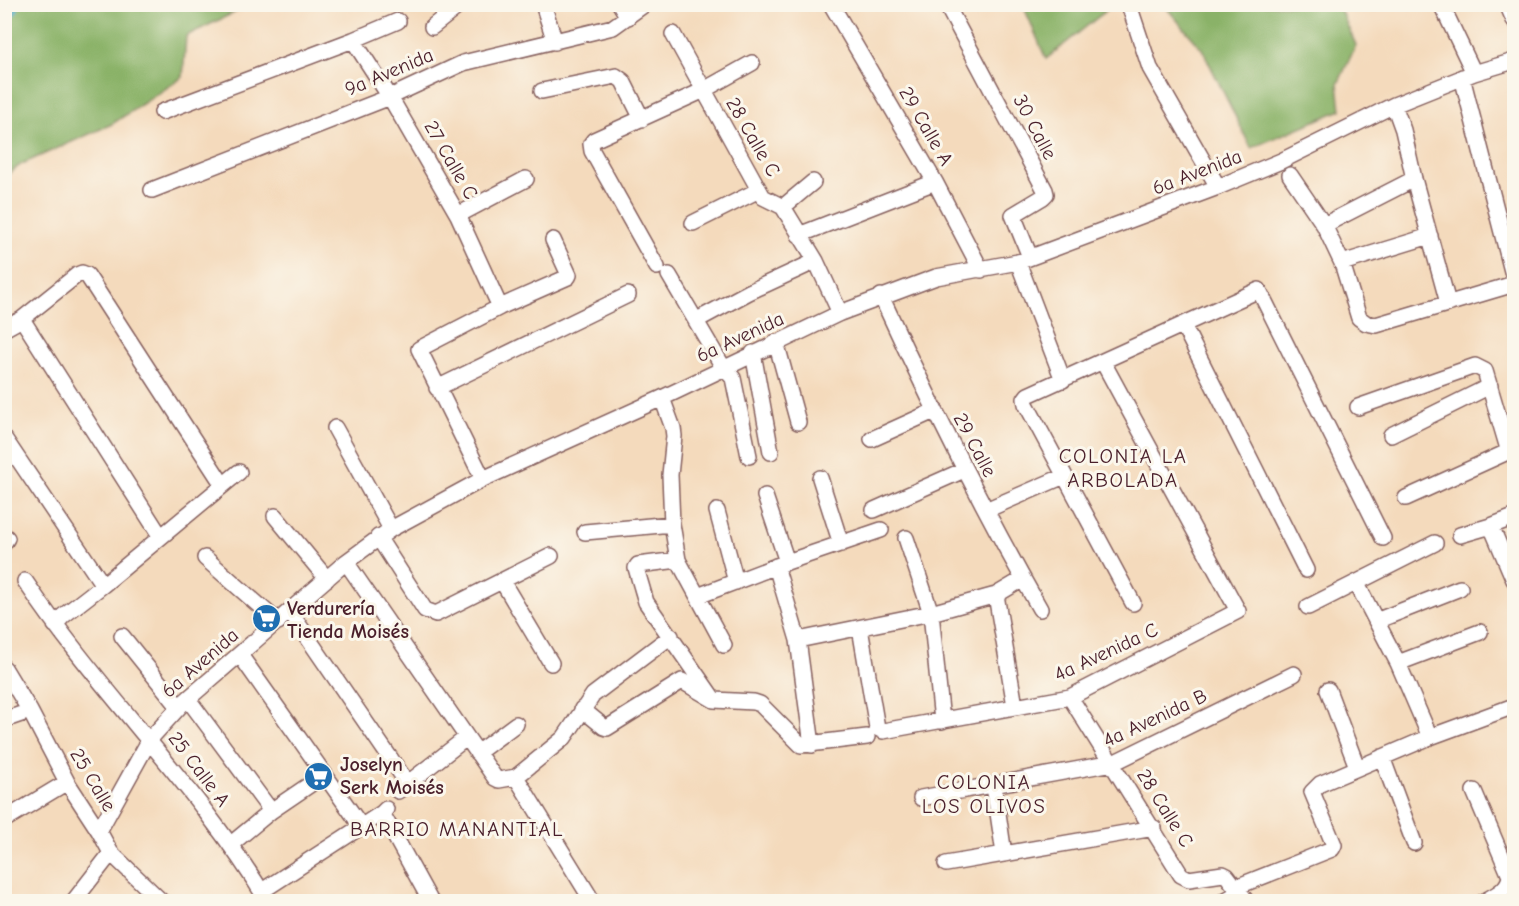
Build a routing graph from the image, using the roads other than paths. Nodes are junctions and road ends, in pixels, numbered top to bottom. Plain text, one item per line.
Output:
1 (461, 4) edge
2 (543, 4) edge
3 (645, 4) edge
4 (831, 4) edge
5 (946, 4) edge
6 (1441, 4) edge
7 (1507, 4) edge
8 (1130, 8) dead end
9 (624, 11) edge
10 (1515, 20) edge
11 (398, 21) dead end
12 (432, 27) dead end
13 (673, 34) dead end
14 (353, 40) junction
15 (555, 42) junction
16 (1515, 61) edge
17 (752, 63) dead end
18 (1468, 75) junction
19 (542, 91) dead end
20 (702, 91) junction
21 (390, 97) junction
22 (1394, 105) junction
23 (162, 112) dead end
24 (642, 119) junction
25 (1290, 175) dead end
26 (526, 178) dead end
27 (1413, 179) junction
28 (813, 182) dead end
29 (934, 182) junction
30 (1218, 187) junction
31 (152, 190) dead end
32 (759, 190) junction
33 (783, 207) junction
34 (458, 215) junction
35 (693, 223) dead end
36 (1324, 225) junction
37 (799, 235) junction
38 (1430, 236) junction
39 (553, 240) dead end
40 (1024, 259) junction
41 (816, 261) junction
42 (1342, 263) junction
43 (981, 270) junction
44 (1515, 279) edge
45 (1515, 284) edge
46 (628, 295) dead end
47 (881, 296) junction
48 (1448, 303) junction
49 (501, 308) junction
50 (840, 313) junction
51 (22, 319) junction
52 (697, 320) junction
53 (1183, 325) junction
54 (4, 329) edge
55 (776, 342) junction
56 (753, 353) junction
57 (1103, 362) junction
58 (723, 367) junction
59 (1063, 380) junction
60 (1490, 386) junction
61 (437, 388) junction
62 (662, 398) junction
63 (1358, 407) dead end
64 (934, 411) junction
65 (1507, 418) edge
66 (798, 422) dead end
67 (335, 428) dead end
68 (1391, 435) dead end
69 (4, 438) edge
70 (872, 439) dead end
71 (1512, 450) edge
72 (771, 452) dead end
73 (749, 456) dead end
74 (964, 470) junction
75 (239, 472) dead end
76 (1064, 476) junction
77 (820, 478) dead end
78 (483, 479) junction
79 (224, 485) junction
80 (765, 496) dead end
81 (1406, 498) dead end
82 (874, 510) dead end
83 (986, 510) junction
84 (717, 511) dead end
85 (275, 516) dead end
86 (1515, 517) edge
87 (672, 524) junction
88 (1491, 526) junction
89 (881, 530) dead end
90 (585, 532) dead end
91 (385, 533) junction
92 (4, 535) edge
93 (1460, 535) dead end
94 (161, 537) junction
95 (906, 538) dead end
96 (1383, 538) dead end
97 (4, 543) edge
98 (1436, 543) dead end
99 (841, 544) junction
100 (551, 556) dead end
101 (205, 558) dead end
102 (678, 560) junction
103 (346, 562) junction
104 (781, 564) junction
105 (1306, 570) dead end
106 (327, 579) junction
107 (1023, 579) junction
108 (502, 580) junction
109 (1515, 580) edge
110 (25, 581) dead end
111 (736, 582) junction
112 (1357, 584) junction
113 (104, 585) junction
114 (1461, 588) dead end
115 (996, 595) junction
116 (698, 596) junction
117 (1133, 603) dead end
118 (1308, 607) dead end
119 (1040, 609) dead end
120 (931, 614) junction
121 (284, 617) junction
122 (1376, 621) junction
123 (55, 625) junction
124 (860, 628) junction
125 (1480, 632) dead end
126 (122, 636) dead end
127 (671, 636) junction
128 (798, 640) junction
129 (724, 645) dead end
130 (240, 655) junction
131 (550, 663) dead end
132 (1398, 663) junction
133 (4, 668) edge
134 (1294, 674) dead end
135 (1328, 690) dead end
136 (1070, 697) junction
137 (714, 700) junction
138 (183, 703) junction
139 (1015, 706) junction
140 (1515, 706) edge
141 (582, 709) junction
142 (30, 711) junction
143 (4, 720) edge
144 (942, 721) junction
145 (516, 724) dead end
146 (873, 734) junction
147 (466, 738) junction
148 (1430, 738) junction
149 (150, 739) junction
150 (813, 745) junction
151 (477, 753) junction
152 (1382, 757) junction
153 (1113, 763) junction
154 (1357, 767) junction
155 (324, 775) junction
156 (516, 777) junction
157 (67, 782) junction
158 (994, 786) junction
159 (1474, 791) dead end
160 (921, 798) dead end
161 (271, 811) junction
162 (4, 820) edge
163 (361, 826) junction
164 (1154, 828) junction
165 (99, 831) junction
166 (1414, 843) dead end
167 (230, 845) junction
168 (111, 853) junction
169 (1004, 854) junction
170 (946, 864) dead end
171 (1241, 894) edge
172 (265, 896) edge
173 (74, 902) edge
174 (162, 902) edge
175 (431, 902) edge
176 (593, 902) edge
177 (1222, 902) edge
178 (1483, 902) edge

1 - 12 street
2 - 15 street
3 - 9 street, 9a Avenida
4 - 29 street, 29 Calle A
5 - 40 street, 30 Calle
6 - 18 street
7 - 10 street
8 - 30 street
9 - 15 street, 9a Avenida
11 - 14 street
13 - 20 street, 28 Calle C
14 - 21 street, 27 Calle C
14 - 23 street
15 - 21 street, 9a Avenida
16 - 18 street, 6a Avenida
17 - 20 street
18 - 22 street, 6a Avenida
18 - 44 street
19 - 24 street
20 - 24 street
20 - 32 street, 28 Calle C
21 - 31 street, 9a Avenida
21 - 34 street, 27 Calle C
22 - 27 street
22 - 30 street, 6a Avenida
24 - 52 street
25 - 36 street
26 - 34 street
27 - 36 street
27 - 38 street
28 - 33 street
29 - 37 street
29 - 43 street, 29 Calle A
30 - 40 street, 6a Avenida
32 - 33 street, 28 Calle C
32 - 35 street
33 - 37 street, 28 Calle C
34 - 49 street, 27 Calle C
36 - 42 street
37 - 41 street, 28 Calle C
38 - 42 street
38 - 48 street
39 - 49 street
40 - 43 street, 6a Avenida
40 - 59 street, 30 Calle
41 - 50 street, 28 Calle C
41 - 52 street
42 - 48 street
43 - 47 street, 6a Avenida
45 - 48 street
46 - 61 street
47 - 50 street, 6a Avenida
47 - 64 street, 29 Calle
49 - 61 street
50 - 55 street, 6a Avenida
51 - 54 street
51 - 79 street
51 - 94 street
52 - 58 street
53 - 57 street
53 - 96 street
53 - 105 street
55 - 56 street, 6a Avenida
55 - 66 street
56 - 58 street, 6a Avenida
56 - 72 street
57 - 59 street
57 - 136 street, 4a Avenida C
58 - 62 street, 6a Avenida
58 - 73 street
59 - 76 street
60 - 63 street
60 - 65 street
60 - 68 street
61 - 78 street
62 - 78 street, 6a Avenida
62 - 87 street
64 - 70 street
64 - 74 street, 29 Calle
65 - 71 street
67 - 91 street
69 - 113 street
71 - 81 street
74 - 82 street
74 - 83 street, 29 Calle
75 - 79 street
76 - 83 street
76 - 117 street
77 - 99 street
78 - 91 street, 6a Avenida
79 - 94 street
80 - 104 street
83 - 107 street, 29 Calle
84 - 111 street
85 - 106 street
86 - 88 street
87 - 90 street
87 - 102 street
88 - 93 street
88 - 109 street
89 - 99 street
91 - 103 street, 6a Avenida
91 - 108 street
92 - 97 street
94 - 113 street
95 - 120 street
98 - 112 street
99 - 104 street
100 - 108 street
101 - 121 street
102 - 116 street
102 - 127 street
103 - 106 street, 6a Avenida
103 - 147 street
104 - 111 street
104 - 128 street
106 - 121 street, 6a Avenida
107 - 115 street
107 - 119 street, 29 Calle
108 - 131 street
110 - 123 street, 25 Calle A
111 - 116 street
112 - 118 street
112 - 122 street
113 - 123 street
114 - 122 street
115 - 120 street
115 - 139 street
116 - 129 street
120 - 124 street
120 - 144 street
121 - 130 street, 6a Avenida
121 - 147 street
122 - 132 street
123 - 149 street, 25 Calle A
124 - 128 street
124 - 146 street
125 - 132 street
126 - 138 street
127 - 137 street
127 - 141 street
128 - 150 street
130 - 138 street, 6a Avenida
130 - 155 street
132 - 148 street
133 - 142 street, 25 Calle
134 - 153 street, 4a Avenida B
135 - 154 street
136 - 139 street, 4a Avenida C
136 - 153 street, 28 Calle C
137 - 141 street
137 - 150 street
138 - 149 street, 6a Avenida
138 - 161 street
139 - 144 street, 4a Avenida C
140 - 148 street
141 - 156 street
142 - 143 street
142 - 157 street, 25 Calle
144 - 146 street, 4a Avenida C
145 - 151 street
146 - 150 street, 4a Avenida C
147 - 151 street
148 - 152 street
149 - 165 street, 6a Avenida
149 - 167 street, 25 Calle A
151 - 156 street
152 - 154 street
152 - 166 street
153 - 158 street, 4a Avenida B
153 - 164 street, 28 Calle C
154 - 171 street
155 - 161 street
155 - 163 street
156 - 176 street
157 - 162 street
157 - 165 street, 25 Calle
158 - 160 street, 4a Avenida B
158 - 169 street
159 - 178 street
161 - 167 street
163 - 172 street
163 - 175 street
164 - 169 street
164 - 171 street, 28 Calle C
165 - 168 street, 25 Calle
167 - 172 street, 25 Calle A
168 - 173 street
168 - 174 street, 25 Calle
169 - 170 street
171 - 177 street

